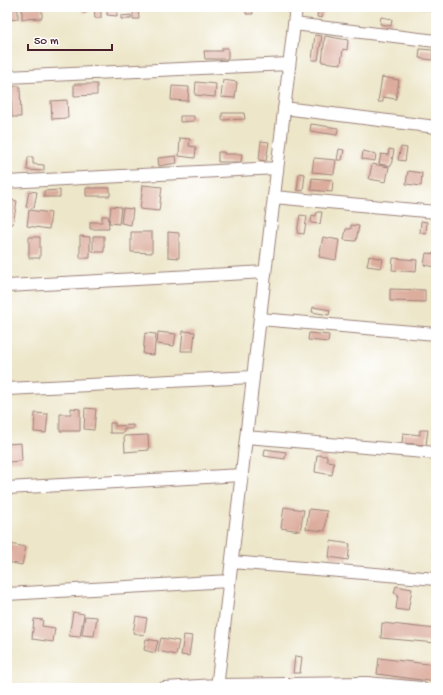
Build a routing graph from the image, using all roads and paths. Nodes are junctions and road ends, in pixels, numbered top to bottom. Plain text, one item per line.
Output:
1 (296, 7) edge
2 (294, 24) junction
3 (436, 41) edge
4 (290, 64) junction
5 (7, 77) edge
6 (284, 108) junction
7 (436, 127) edge
8 (277, 168) junction
9 (7, 182) edge
10 (274, 198) junction
11 (436, 212) edge
12 (265, 272) junction
13 (7, 286) edge
14 (260, 319) junction
15 (436, 334) edge
16 (253, 377) junction
17 (7, 389) edge
18 (246, 437) junction
19 (436, 453) edge
20 (242, 476) junction
21 (7, 488) edge
22 (232, 562) junction
23 (436, 579) edge
24 (229, 582) junction
25 (7, 594) edge
26 (217, 687) edge
27 (164, 688) edge
28 (422, 688) edge

1 - 2 street
2 - 3 street
2 - 4 street
4 - 5 street
4 - 6 street
6 - 7 street
6 - 8 street
8 - 9 street
8 - 10 street
10 - 11 street
10 - 12 street
12 - 13 street
12 - 14 street
14 - 15 street
14 - 16 street
16 - 17 street
16 - 18 street
18 - 19 street
18 - 20 street
20 - 21 street
20 - 22 street
22 - 23 street
22 - 24 street
24 - 25 street
24 - 26 street
26 - 27 street
26 - 28 street

